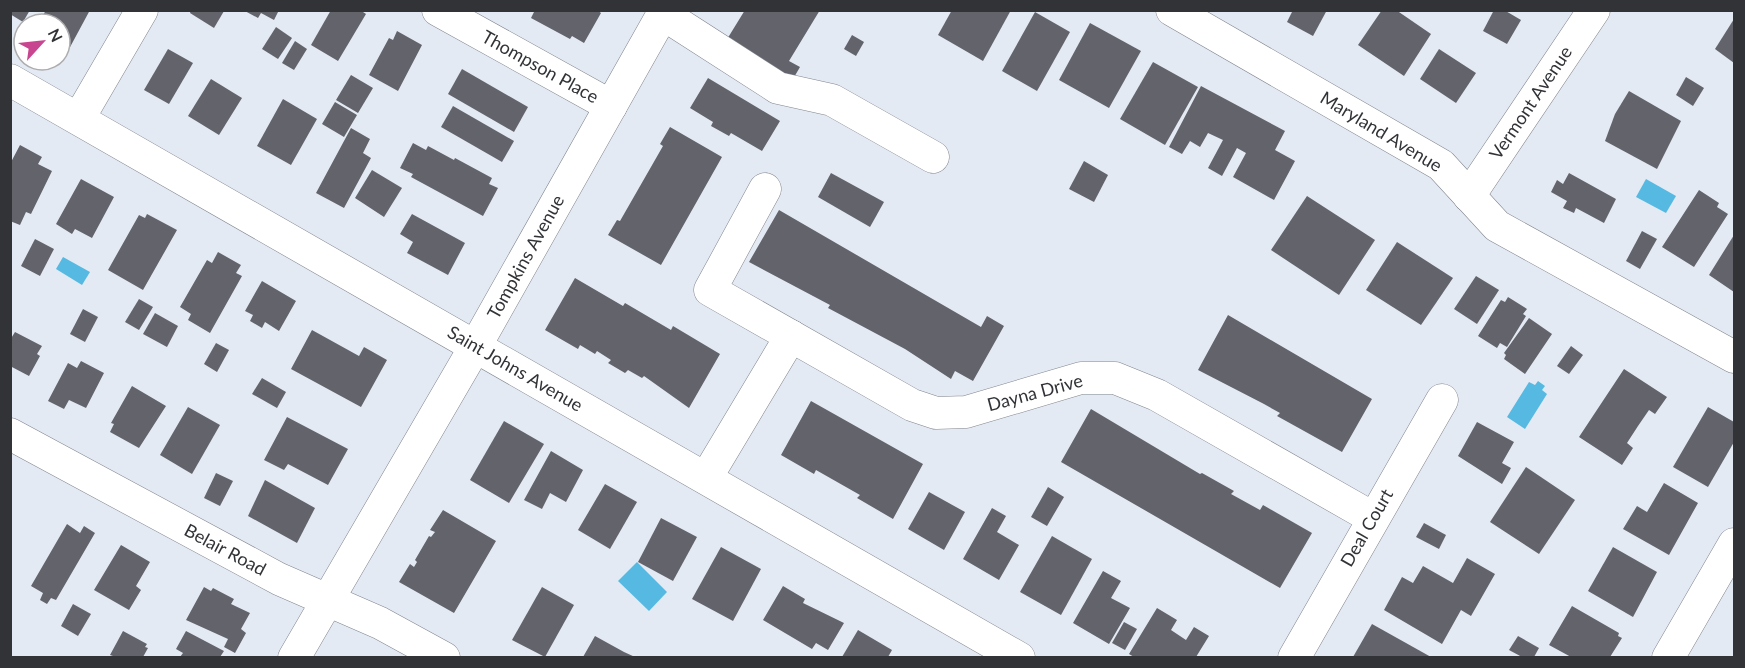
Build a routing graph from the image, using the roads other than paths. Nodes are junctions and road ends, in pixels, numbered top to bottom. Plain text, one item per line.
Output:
1 (141, 10) edge
2 (438, 10) edge
3 (1172, 10) edge
4 (1594, 10) edge
5 (664, 12) edge
6 (10, 80) edge
7 (611, 106) junction
8 (79, 118) junction
9 (933, 157) dead end
10 (765, 189) dead end
11 (1469, 196) junction
12 (791, 336) junction
13 (475, 347) junction
14 (1734, 357) edge
15 (1442, 400) dead end
16 (10, 434) edge
17 (706, 478) junction
18 (1372, 518) junction
19 (1734, 544) edge
20 (326, 599) junction
21 (294, 657) edge
22 (444, 657) edge
23 (1019, 657) edge
24 (1293, 657) edge
25 (1668, 657) edge

1 - 8 street
2 - 7 street, Thompson Place
3 - 11 street, Maryland Avenue
4 - 11 street, Vermont Avenue
5 - 7 street, Tompkins Avenue
5 - 9 street
6 - 8 street, Saint Johns Avenue
7 - 13 street, Tompkins Avenue
8 - 13 street, Saint Johns Avenue
10 - 12 street, Dayna Drive
11 - 14 street, Maryland Avenue
12 - 17 street
12 - 18 street, Dayna Drive
13 - 17 street, Saint Johns Avenue
13 - 20 street, Tompkins Avenue
15 - 18 street, Deal Court
16 - 20 street, Belair Road
17 - 23 street, Saint Johns Avenue
18 - 24 street, Deal Court
19 - 25 street
20 - 21 street, Tompkins Avenue
20 - 22 street, Belair Road

